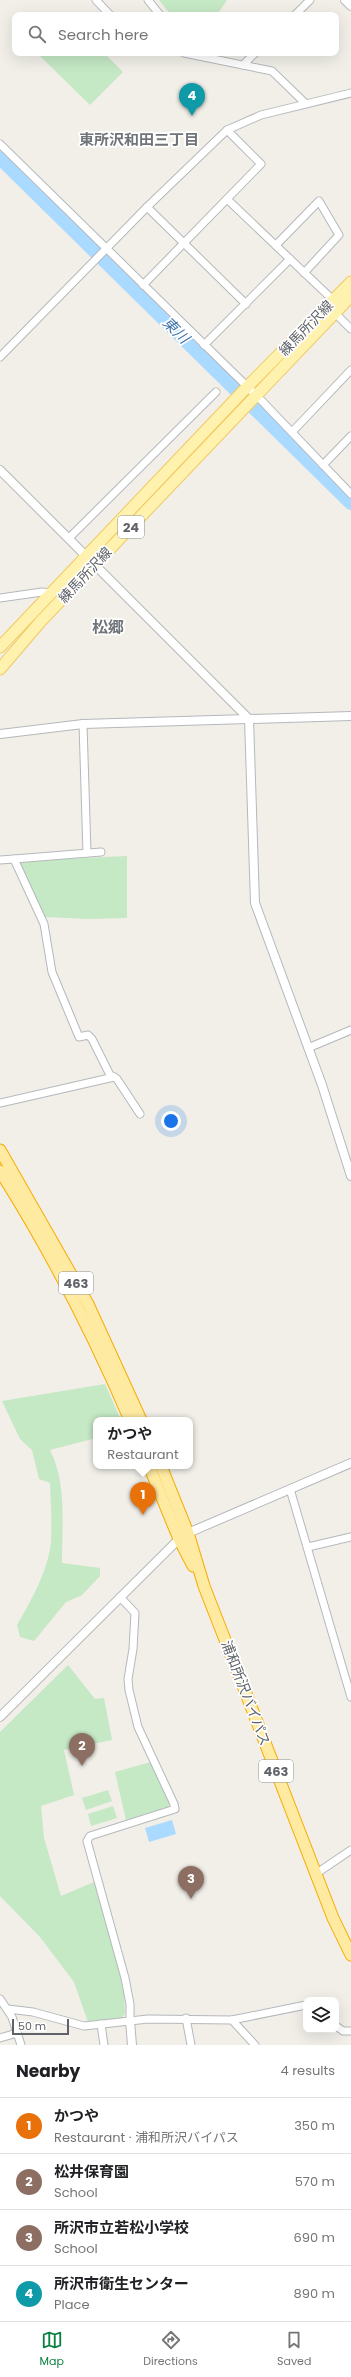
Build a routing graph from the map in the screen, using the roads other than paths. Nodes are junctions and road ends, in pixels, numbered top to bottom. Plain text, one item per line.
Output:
1 (96, 0) edge
2 (148, 0) edge
3 (310, 0) edge
4 (345, 0) edge
5 (351, 6) edge
6 (107, 12) edge
7 (158, 12) edge
8 (298, 12) edge
9 (200, 56) edge
10 (252, 56) edge
11 (243, 65) junction
12 (351, 93) edge
13 (305, 103) junction
14 (227, 130) junction
15 (0, 144) edge
16 (227, 199) junction
17 (147, 207) junction
18 (184, 244) junction
19 (276, 245) junction
20 (104, 250) junction
21 (290, 259) junction
22 (304, 273) junction
23 (351, 282) edge
24 (143, 285) junction
25 (351, 296) edge
26 (333, 300) junction
27 (246, 304) junction
28 (335, 313) junction
29 (351, 329) edge
30 (204, 345) junction
31 (0, 357) edge
32 (351, 370) edge
33 (245, 389) junction
34 (216, 392) dead end
35 (254, 398) junction
36 (292, 432) junction
37 (351, 436) edge
38 (323, 466) junction
39 (0, 470) edge
40 (4, 478) edge
41 (351, 494) edge
42 (69, 538) junction
43 (91, 561) junction
44 (53, 593) junction
45 (0, 598) edge
46 (0, 647) edge
47 (0, 669) edge
48 (351, 716) edge
49 (249, 719) junction
50 (83, 724) junction
51 (0, 734) edge
52 (87, 852) junction
53 (101, 852) dead end
54 (14, 859) junction
55 (0, 860) edge
56 (351, 1030) edge
57 (308, 1048) junction
58 (114, 1077) junction
59 (0, 1103) edge
60 (140, 1114) dead end
61 (0, 1150) edge
62 (0, 1171) edge
63 (351, 1176) edge
64 (129, 1417) edge
65 (140, 1417) edge
66 (351, 1463) edge
67 (150, 1469) edge
68 (162, 1469) edge
69 (290, 1489) junction
70 (184, 1536) junction
71 (351, 1537) edge
72 (308, 1547) junction
73 (120, 1597) junction
74 (351, 1697) edge
75 (0, 1716) edge
76 (351, 1850) edge
77 (317, 1873) junction
78 (351, 1955) edge
79 (0, 1999) edge
80 (303, 2006) edge
81 (8, 2009) junction
82 (186, 2018) junction
83 (232, 2020) junction
84 (130, 2021) junction
85 (101, 2024) junction
86 (339, 2028) edge
87 (351, 2031) edge
88 (18, 2033) junction
89 (0, 2038) edge
90 (21, 2045) edge
91 (104, 2045) edge
92 (132, 2045) edge
93 (191, 2045) edge
94 (255, 2045) edge

1 - 6 street
2 - 7 street
3 - 8 street
4 - 5 street
9 - 11 street
10 - 11 street
11 - 13 street
12 - 13 street
13 - 14 street
14 - 16 street
14 - 17 street
15 - 20 street
16 - 18 street
16 - 19 street
17 - 18 street
17 - 20 street
18 - 24 street
18 - 27 street
19 - 21 street
19 - 22 street
20 - 24 street
20 - 31 street
21 - 22 street
21 - 27 street
22 - 26 street
23 - 26 main road, 練馬所沢線 / 24
24 - 30 street
25 - 28 main road, 練馬所沢線 / 24
26 - 33 main road, 練馬所沢線 / 24
27 - 30 street
28 - 29 street
28 - 35 main road, 練馬所沢線 / 24
30 - 33 street
32 - 36 street
33 - 35 street
33 - 43 main road, 練馬所沢線 / 24
34 - 42 street
35 - 36 street
35 - 43 main road, 練馬所沢線 / 24
36 - 38 street
37 - 38 street
38 - 41 street
39 - 40 street
40 - 42 street
42 - 43 street
43 - 44 main road, 練馬所沢線 / 24
43 - 47 main road, 練馬所沢線 / 24
43 - 49 street
44 - 45 street
44 - 46 main road, 練馬所沢線 / 24
48 - 49 street
49 - 50 street
49 - 57 street
50 - 51 street
50 - 52 street
52 - 53 street
52 - 54 street
54 - 55 street
54 - 58 street
56 - 57 street
57 - 63 street
58 - 59 street
58 - 60 street
61 - 65 highway, 463
62 - 64 highway, 463
66 - 69 street
67 - 70 highway, 浦和所沢バイパス / 463
68 - 70 highway, 浦和所沢バイパス / 463
69 - 70 street
69 - 72 street
70 - 73 street
70 - 77 highway, 浦和所沢バイパス / 463
71 - 72 street
72 - 74 street
73 - 75 street
73 - 84 street
76 - 77 street
77 - 78 highway, 浦和所沢バイパス / 463
79 - 81 street
80 - 83 street
81 - 85 street
81 - 88 street
82 - 83 street
82 - 84 street
82 - 93 street
83 - 94 street
84 - 85 street
84 - 92 street
85 - 91 street
86 - 87 street
88 - 89 street
88 - 90 street

